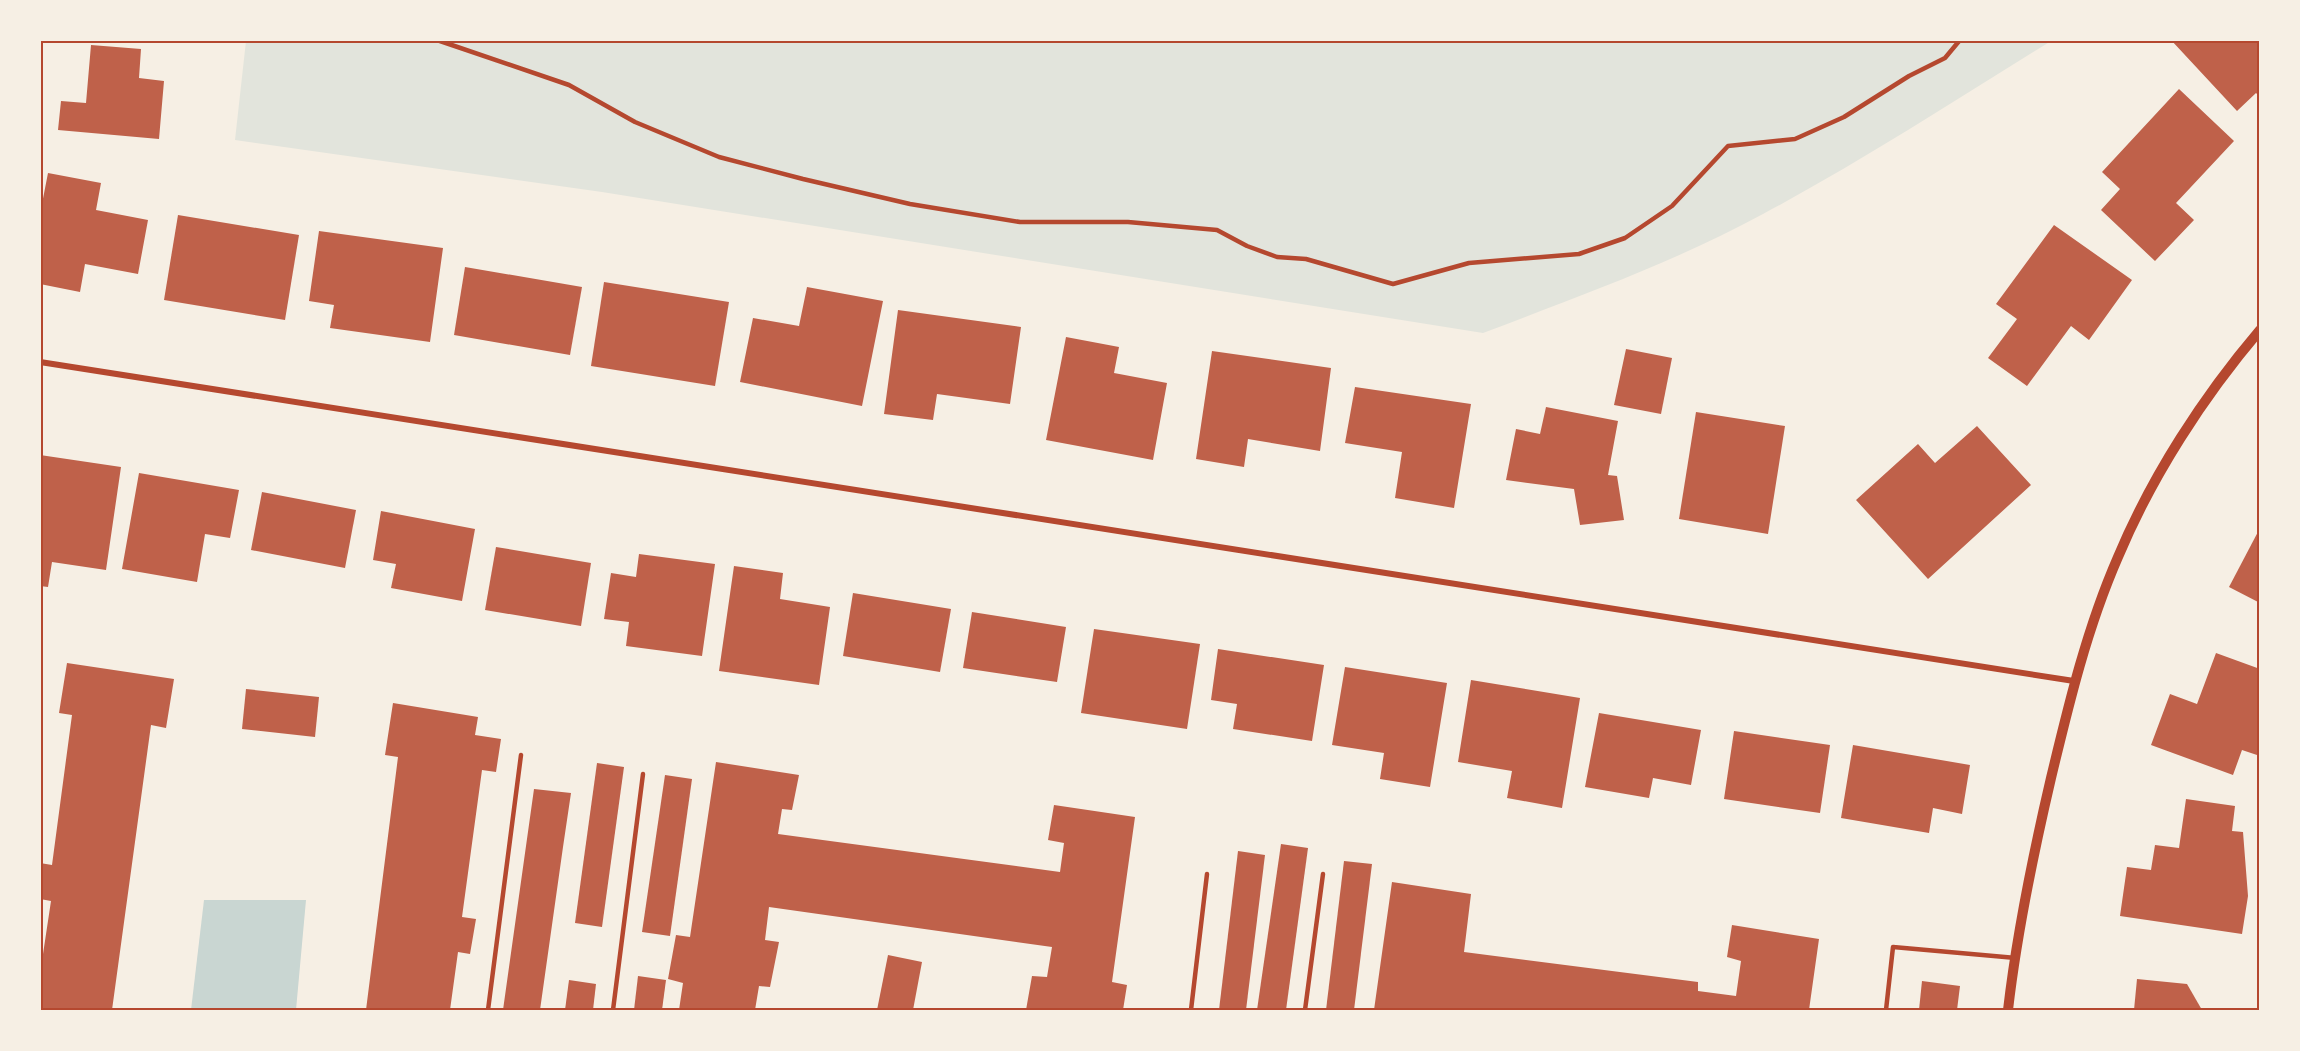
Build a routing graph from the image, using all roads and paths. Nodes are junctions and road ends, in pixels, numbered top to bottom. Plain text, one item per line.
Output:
1 (437, 40) edge
2 (1960, 40) edge
3 (2259, 330) edge
4 (40, 362) edge
5 (2074, 681) junction
6 (521, 755) dead end
7 (642, 774) dead end
8 (1207, 874) dead end
9 (1323, 874) dead end
10 (2016, 958) junction
11 (488, 1011) edge
12 (613, 1011) edge
13 (1191, 1011) edge
14 (1305, 1011) edge
15 (1886, 1011) edge
16 (2008, 1011) edge

1 - 2 lane
3 - 5 street
4 - 5 street
5 - 10 street
6 - 11 lane
7 - 12 lane
8 - 13 lane
9 - 14 lane
10 - 15 lane
10 - 16 street

